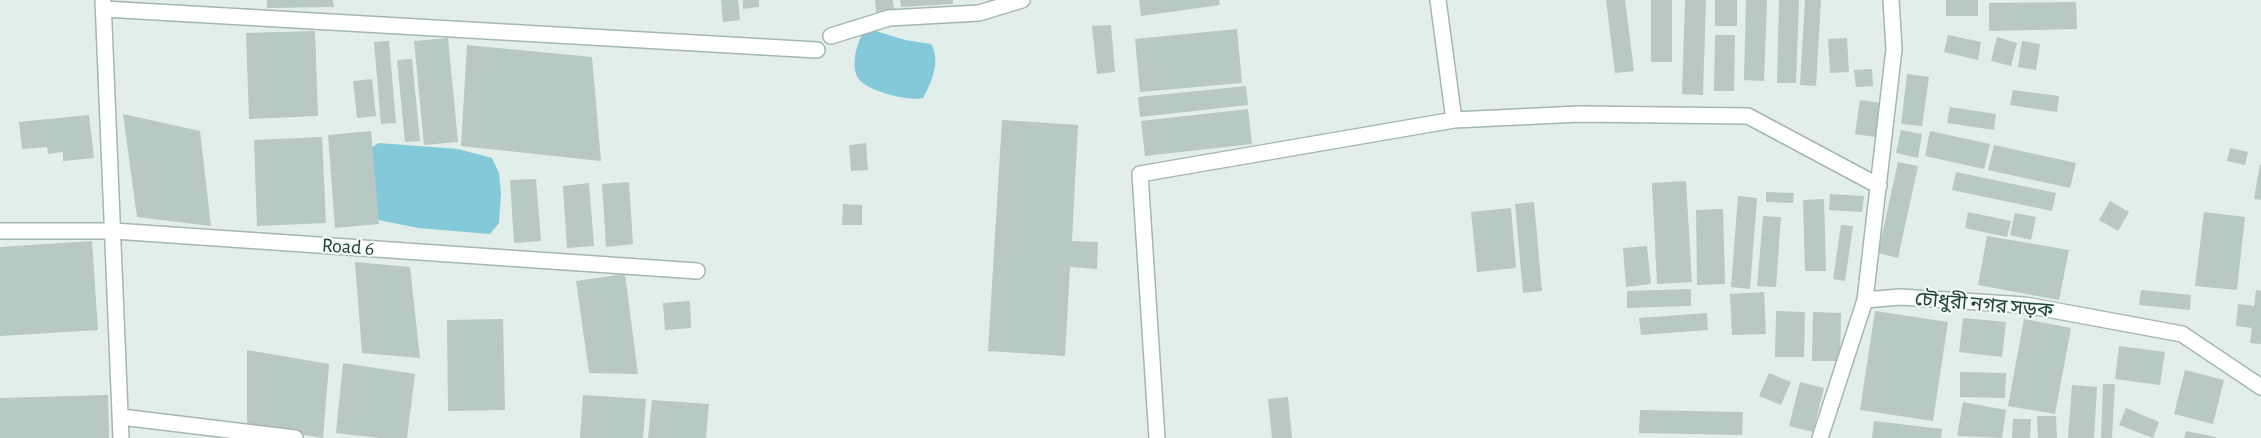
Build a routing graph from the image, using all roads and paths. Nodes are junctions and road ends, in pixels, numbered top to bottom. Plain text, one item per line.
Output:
1 (1022, 0) edge
2 (1438, 0) edge
3 (1891, 0) edge
4 (103, 5) edge
5 (831, 36) dead end
6 (817, 50) dead end
7 (1454, 120) junction
8 (1879, 186) junction
9 (0, 231) edge
10 (114, 231) junction
11 (696, 271) dead end
12 (1865, 300) junction
13 (2261, 387) edge
14 (121, 417) junction
15 (121, 438) edge
16 (295, 438) edge
17 (1158, 438) edge
18 (1820, 438) edge

1 - 5 street
2 - 7 street
3 - 8 street
4 - 6 street
4 - 10 street
7 - 8 street
7 - 17 street
8 - 12 street
9 - 10 street, Road 6
10 - 11 street, Road 6
10 - 14 street
12 - 13 street, চৌধুরী নগর সড়ক
12 - 18 street
14 - 15 street
14 - 16 street

